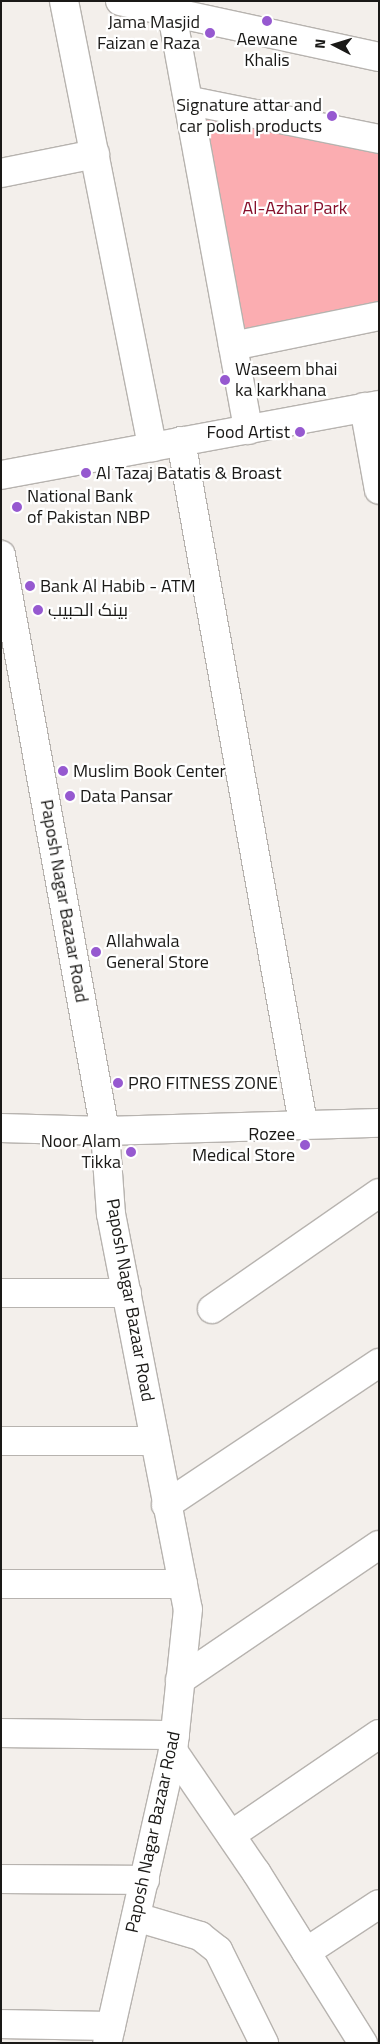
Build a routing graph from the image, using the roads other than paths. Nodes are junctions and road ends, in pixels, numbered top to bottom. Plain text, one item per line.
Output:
1 (64, 1) edge
2 (120, 1) edge
3 (174, 7) edge
4 (379, 57) edge
5 (191, 101) junction
6 (379, 139) edge
7 (95, 154) junction
8 (1, 173) edge
9 (379, 316) edge
10 (234, 346) junction
11 (372, 406) edge
12 (248, 430) junction
13 (181, 442) junction
14 (152, 447) junction
15 (1, 475) edge
16 (379, 490) edge
17 (1, 555) edge
18 (303, 1123) junction
19 (379, 1123) edge
20 (1, 1128) edge
21 (105, 1131) junction
22 (379, 1193) edge
23 (1, 1293) edge
24 (128, 1293) junction
25 (212, 1308) dead end
26 (379, 1363) edge
27 (1, 1441) edge
28 (155, 1441) junction
29 (166, 1504) junction
30 (379, 1544) edge
31 (1, 1584) edge
32 (183, 1584) junction
33 (180, 1680) junction
34 (1, 1733) edge
35 (379, 1734) edge
36 (174, 1743) junction
37 (231, 1835) junction
38 (1, 1879) edge
39 (144, 1880) junction
40 (379, 1904) edge
41 (136, 1917) junction
42 (306, 1952) junction
43 (1, 2024) edge
44 (109, 2035) edge
45 (264, 2043) edge
46 (363, 2043) edge

1 - 7 street
2 - 3 street
3 - 4 street
3 - 5 street
5 - 6 street
5 - 10 street
7 - 8 street
7 - 14 street
9 - 10 street
10 - 12 street
11 - 12 street
11 - 16 street
12 - 13 street
13 - 14 street
13 - 18 street
14 - 15 street
17 - 21 street, Paposh Nagar Bazaar Road
18 - 19 street
18 - 21 street
20 - 21 street
21 - 24 street, Paposh Nagar Bazaar Road
22 - 25 street
23 - 24 street
24 - 28 street, Paposh Nagar Bazaar Road
26 - 29 street
27 - 28 street
28 - 29 street, Paposh Nagar Bazaar Road
29 - 32 street, Paposh Nagar Bazaar Road
30 - 33 street
31 - 32 street
32 - 33 street, Paposh Nagar Bazaar Road
33 - 36 street, Paposh Nagar Bazaar Road
34 - 36 street
35 - 37 street
36 - 37 street
36 - 39 street, Paposh Nagar Bazaar Road
37 - 42 street
38 - 39 street
39 - 41 street, Paposh Nagar Bazaar Road
40 - 42 street
41 - 44 street, Paposh Nagar Bazaar Road
41 - 45 street
42 - 46 street
43 - 44 street

